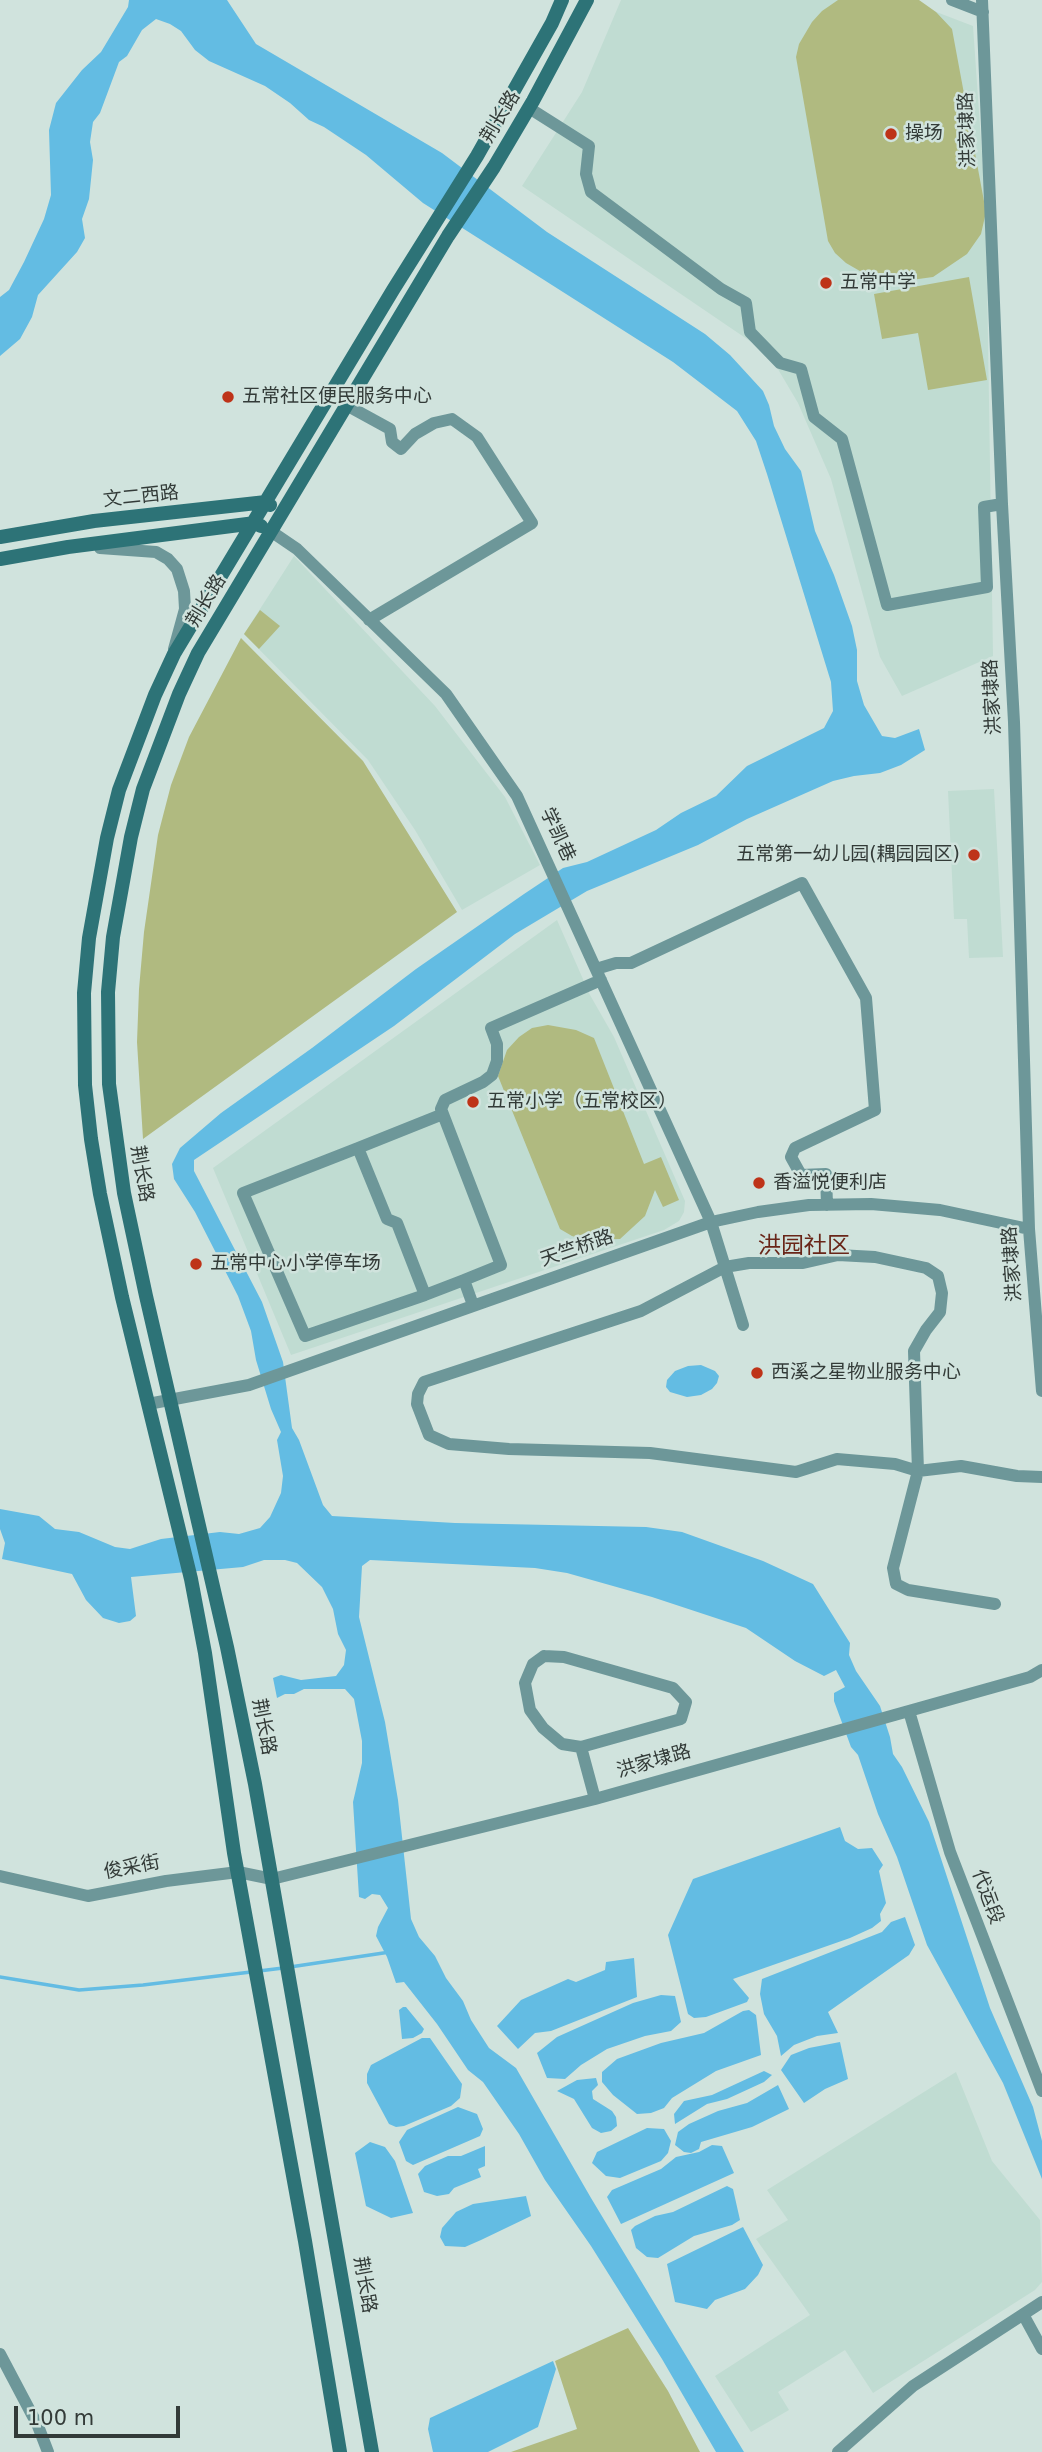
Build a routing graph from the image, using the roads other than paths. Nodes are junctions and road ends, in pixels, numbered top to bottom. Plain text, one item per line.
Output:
1 (562, 0) edge
2 (587, 0) edge
3 (953, 0) edge
4 (982, 6) edge
5 (529, 108) junction
6 (348, 406) junction
7 (266, 502) junction
8 (1002, 505) junction
9 (284, 512) junction
10 (255, 523) junction
11 (272, 532) junction
12 (0, 537) edge
13 (68, 547) junction
14 (0, 559) edge
15 (369, 620) junction
16 (169, 665) junction
17 (598, 974) junction
18 (443, 1114) junction
19 (358, 1148) junction
20 (827, 1205) junction
21 (711, 1222) junction
22 (1029, 1228) junction
23 (725, 1267) junction
24 (464, 1280) junction
25 (425, 1295) junction
26 (473, 1305) junction
27 (743, 1325) dead end
28 (1042, 1391) edge
29 (169, 1399) junction
30 (148, 1404) junction
31 (918, 1471) junction
32 (1042, 1477) edge
33 (995, 1604) dead end
34 (1042, 1670) edge
35 (903, 1713) junction
36 (581, 1747) junction
37 (595, 1799) junction
38 (238, 1872) junction
39 (0, 1876) edge
40 (272, 1879) junction
41 (1042, 2091) edge
42 (1042, 2302) edge
43 (1024, 2316) junction
44 (1042, 2349) edge
45 (0, 2354) edge
46 (48, 2452) edge
47 (340, 2452) edge
48 (372, 2452) edge
49 (838, 2452) edge

1 - 7 main road, 荆长路
2 - 5 main road, 荆长路
3 - 4 street
4 - 8 street, 洪家埭路
5 - 6 main road, 荆长路
5 - 8 street
6 - 9 main road, 荆长路
6 - 15 street
7 - 9 main road
7 - 10 main road, 荆长路
7 - 12 main road, 文二西路
8 - 22 street, 洪家埭路
9 - 11 main road, 荆长路
10 - 11 main road
10 - 13 main road, 文二西路
10 - 16 main road, 荆长路
11 - 15 street, 学凯巷
11 - 29 main road, 荆长路
13 - 14 main road, 文二西路
13 - 16 street
15 - 17 street, 学凯巷
16 - 30 main road, 荆长路
17 - 18 street
17 - 20 street
17 - 21 street, 学凯巷
18 - 19 street
18 - 24 street
19 - 25 street
19 - 25 street
20 - 21 street, 天竺桥路
20 - 22 street, 天竺桥路
21 - 23 street, 学凯巷
21 - 26 street, 天竺桥路
22 - 28 street, 洪家埭路
23 - 27 street, 学凯巷
23 - 31 street
23 - 31 street
24 - 25 street
24 - 26 street
26 - 29 street, 天竺桥路
29 - 30 street, 天竺桥路
29 - 40 main road, 荆长路
30 - 38 main road, 荆长路
31 - 32 street
31 - 33 street
34 - 35 street, 洪家埭路
35 - 37 street, 洪家埭路
35 - 41 street, 代运段
36 - 36 street
36 - 37 street
37 - 40 street, 洪家埭路
38 - 39 street, 俊采街
38 - 40 street, 俊采街
38 - 47 main road, 荆长路
40 - 48 main road, 荆长路
42 - 43 street
43 - 44 street
43 - 49 street
45 - 46 street

